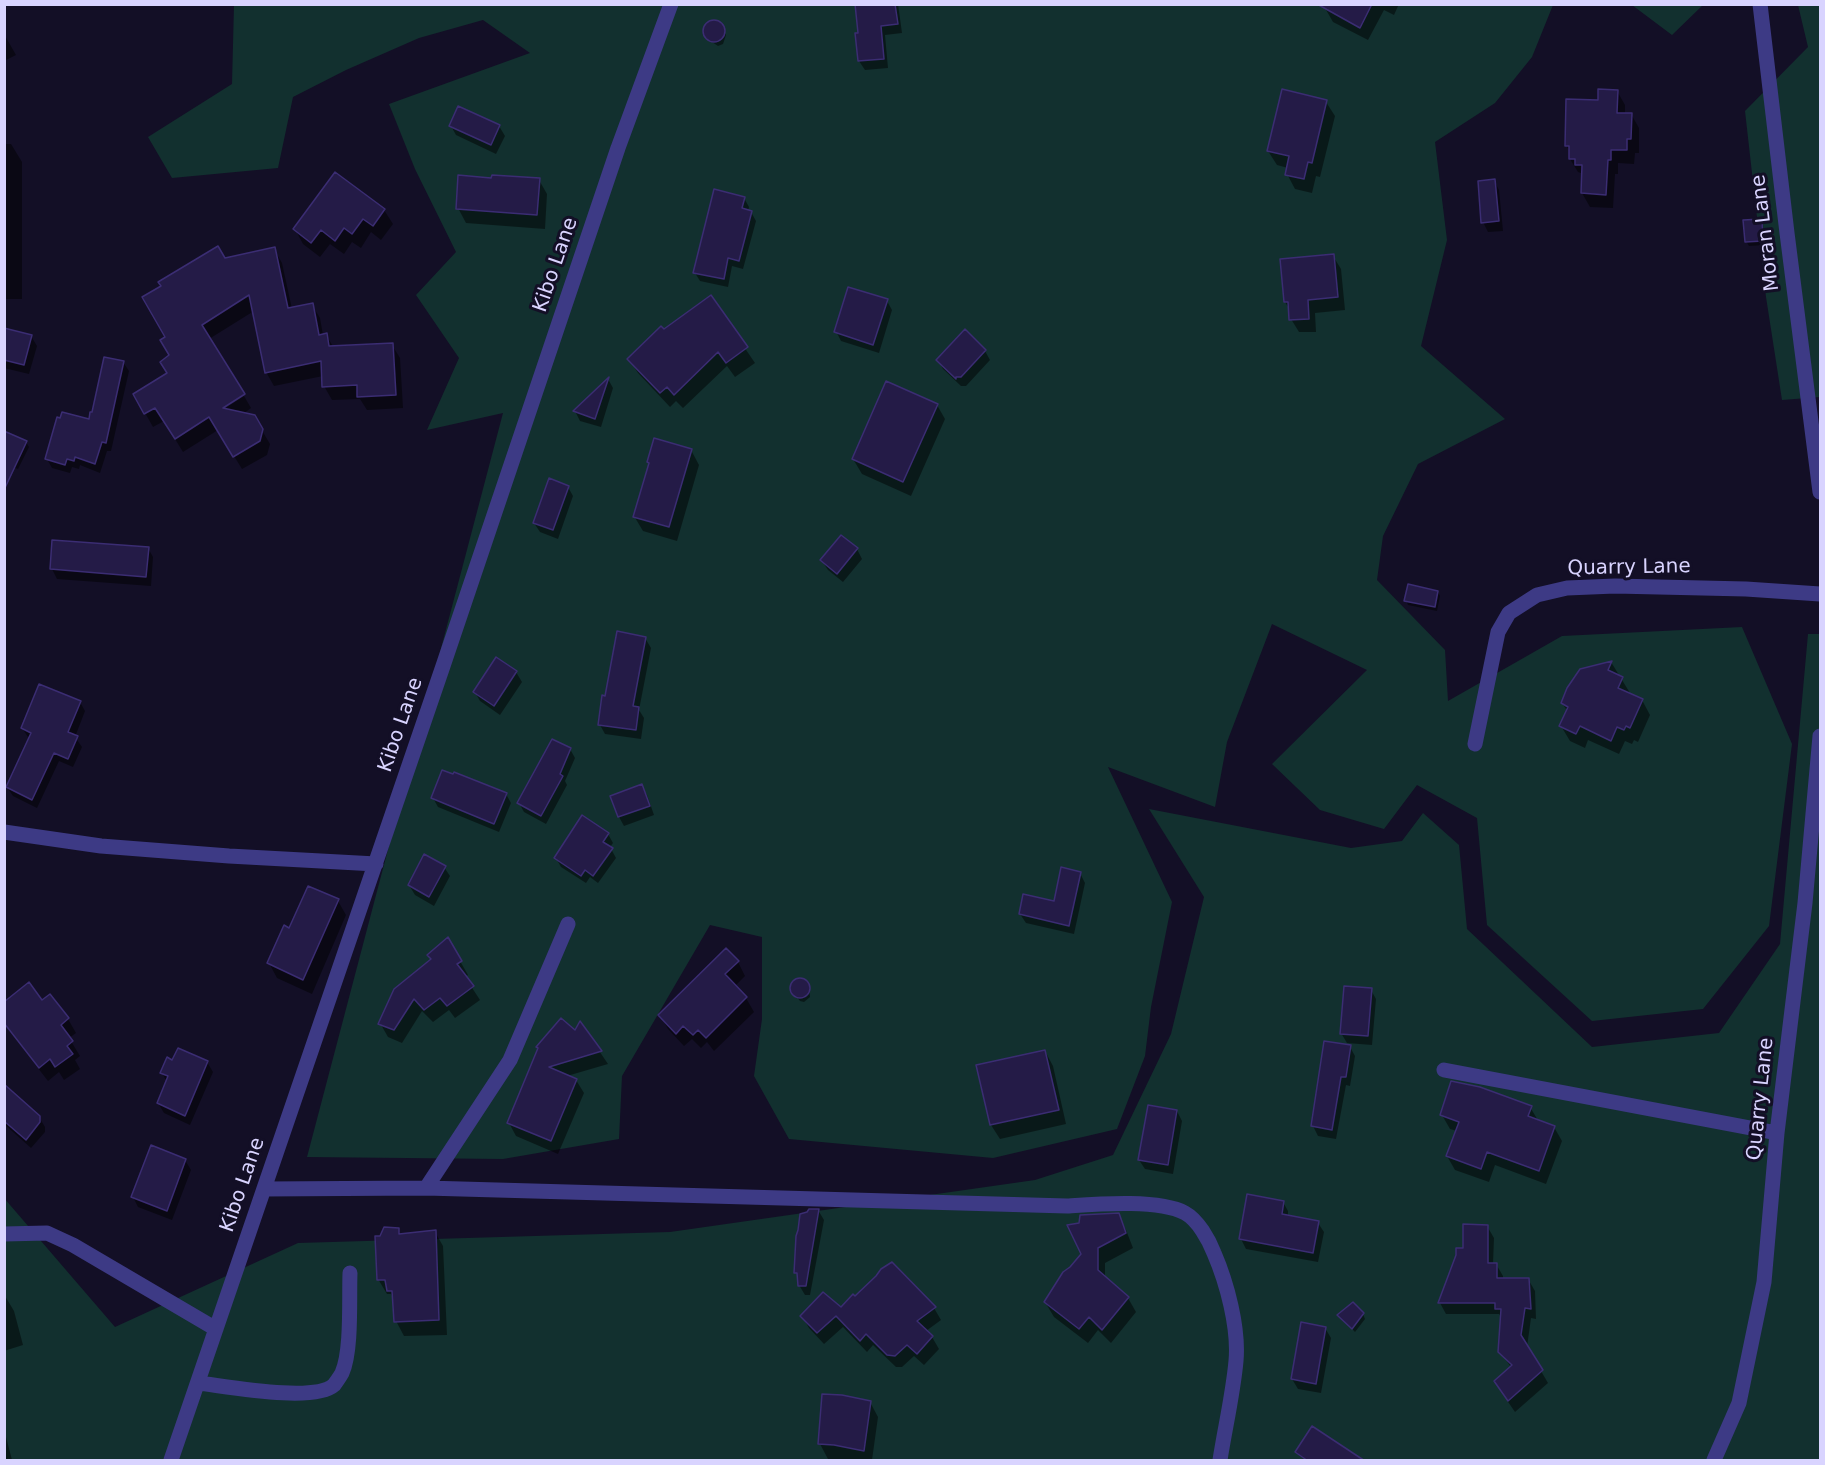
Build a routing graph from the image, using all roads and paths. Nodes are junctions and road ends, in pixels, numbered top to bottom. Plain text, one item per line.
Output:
1 (671, 4) edge
2 (1760, 4) edge
3 (1821, 492) edge
4 (1821, 594) edge
5 (1821, 736) edge
6 (1475, 744) dead end
7 (4, 832) edge
8 (376, 864) junction
9 (568, 924) dead end
10 (1444, 1070) dead end
11 (1777, 1133) junction
12 (426, 1188) junction
13 (264, 1189) junction
14 (4, 1234) edge
15 (350, 1273) dead end
16 (216, 1329) junction
17 (198, 1383) junction
18 (171, 1461) edge
19 (1220, 1461) edge
20 (1714, 1461) edge

1 - 8 street, Kibo Lane
2 - 3 street, Moran Lane
4 - 6 street, Quarry Lane
5 - 11 street, Quarry Lane
7 - 8 street
8 - 13 street, Kibo Lane
9 - 12 street
10 - 11 street
11 - 20 street, Quarry Lane
12 - 13 street
12 - 19 street
13 - 16 street, Kibo Lane
14 - 16 street
15 - 17 street
16 - 17 street, Kibo Lane
17 - 18 street, Kibo Lane

